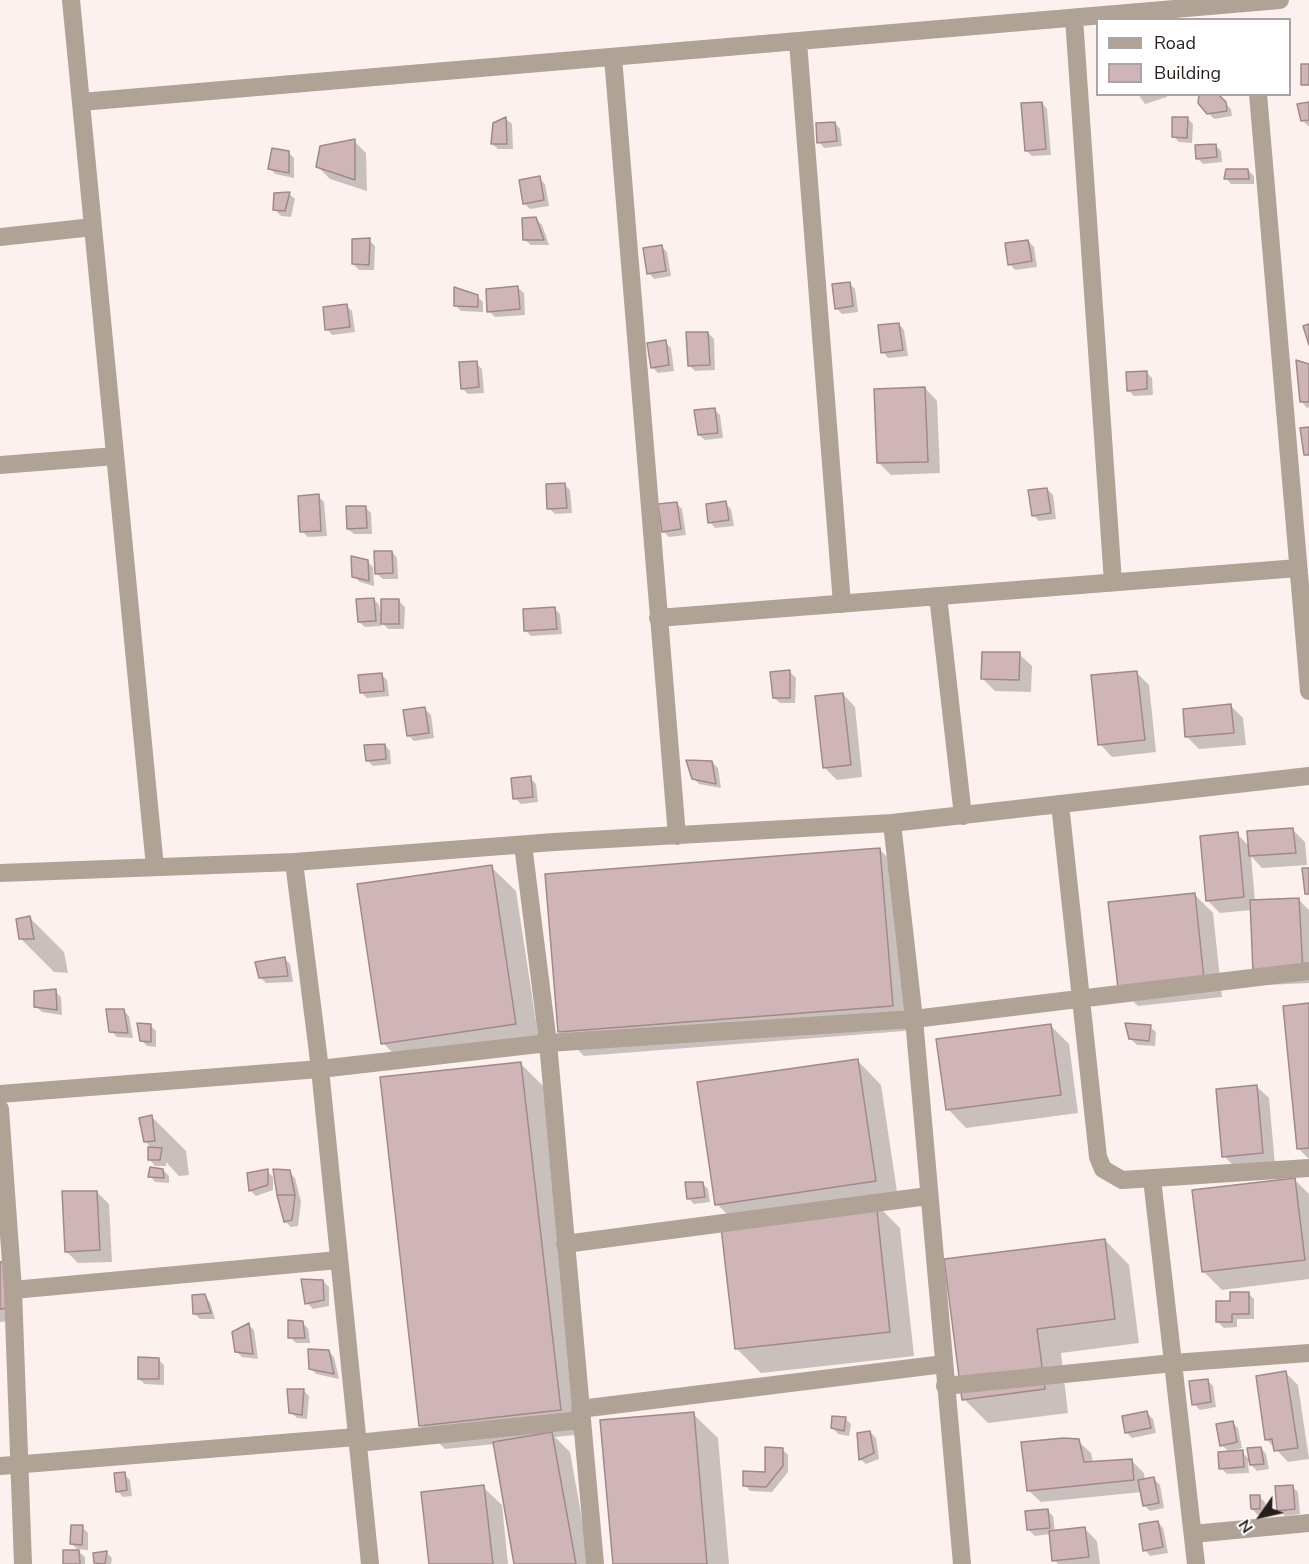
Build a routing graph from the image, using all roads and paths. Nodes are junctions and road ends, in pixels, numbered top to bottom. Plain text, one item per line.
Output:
1 (71, 0) edge
2 (1280, 0) edge
3 (1251, 8) edge
4 (1074, 18) junction
5 (798, 42) junction
6 (613, 57) junction
7 (1258, 96) edge
8 (81, 102) junction
9 (93, 226) junction
10 (0, 237) edge
11 (115, 456) junction
12 (0, 465) edge
13 (1301, 510) edge
14 (1298, 568) junction
15 (1113, 582) junction
16 (938, 596) junction
17 (842, 603) junction
18 (658, 618) junction
19 (1309, 691) edge
20 (1309, 776) edge
21 (1060, 804) junction
22 (963, 816) junction
23 (892, 823) junction
24 (677, 836) junction
25 (523, 845) junction
26 (294, 862) junction
27 (155, 867) junction
28 (0, 873) edge
29 (1309, 970) edge
30 (1081, 998) junction
31 (914, 1019) junction
32 (548, 1043) junction
33 (320, 1069) junction
34 (0, 1094) edge
35 (0, 1109) edge
36 (1309, 1168) edge
37 (1152, 1179) junction
38 (928, 1196) junction
39 (564, 1244) junction
40 (338, 1260) junction
41 (13, 1290) junction
42 (1309, 1353) edge
43 (1173, 1363) junction
44 (944, 1364) junction
45 (945, 1386) junction
46 (581, 1415) junction
47 (357, 1440) junction
48 (20, 1464) junction
49 (0, 1466) edge
50 (1309, 1523) edge
51 (1193, 1534) junction
52 (23, 1564) edge
53 (370, 1564) edge
54 (595, 1564) edge
55 (958, 1564) edge
56 (1196, 1564) edge

1 - 8 street
2 - 3 street
3 - 4 street
4 - 5 street
4 - 15 street
5 - 6 street
5 - 17 street
6 - 8 street
6 - 18 street
7 - 13 street
8 - 9 street
9 - 10 street
9 - 11 street
11 - 12 street
11 - 27 street
13 - 14 street
14 - 15 street
14 - 19 street
15 - 16 street
16 - 17 street
16 - 22 street
17 - 18 street
18 - 24 street
20 - 21 street
21 - 22 street
21 - 30 street
22 - 23 street
23 - 24 street
23 - 31 street
24 - 25 street
25 - 26 street
25 - 32 street
26 - 27 street
26 - 33 street
27 - 28 street
29 - 30 street
30 - 31 street
30 - 37 street
31 - 32 street
31 - 38 street
32 - 33 street
32 - 39 street
33 - 34 street
33 - 40 street
35 - 41 street
36 - 37 street
37 - 43 street
38 - 39 street
38 - 44 street
39 - 46 street
40 - 41 street
40 - 47 street
41 - 48 street
42 - 43 street
43 - 45 street
43 - 51 street
44 - 45 street
44 - 46 street
45 - 55 street
46 - 47 street
46 - 54 street
47 - 48 street
47 - 53 street
48 - 49 street
48 - 52 street
50 - 51 street
51 - 56 street

